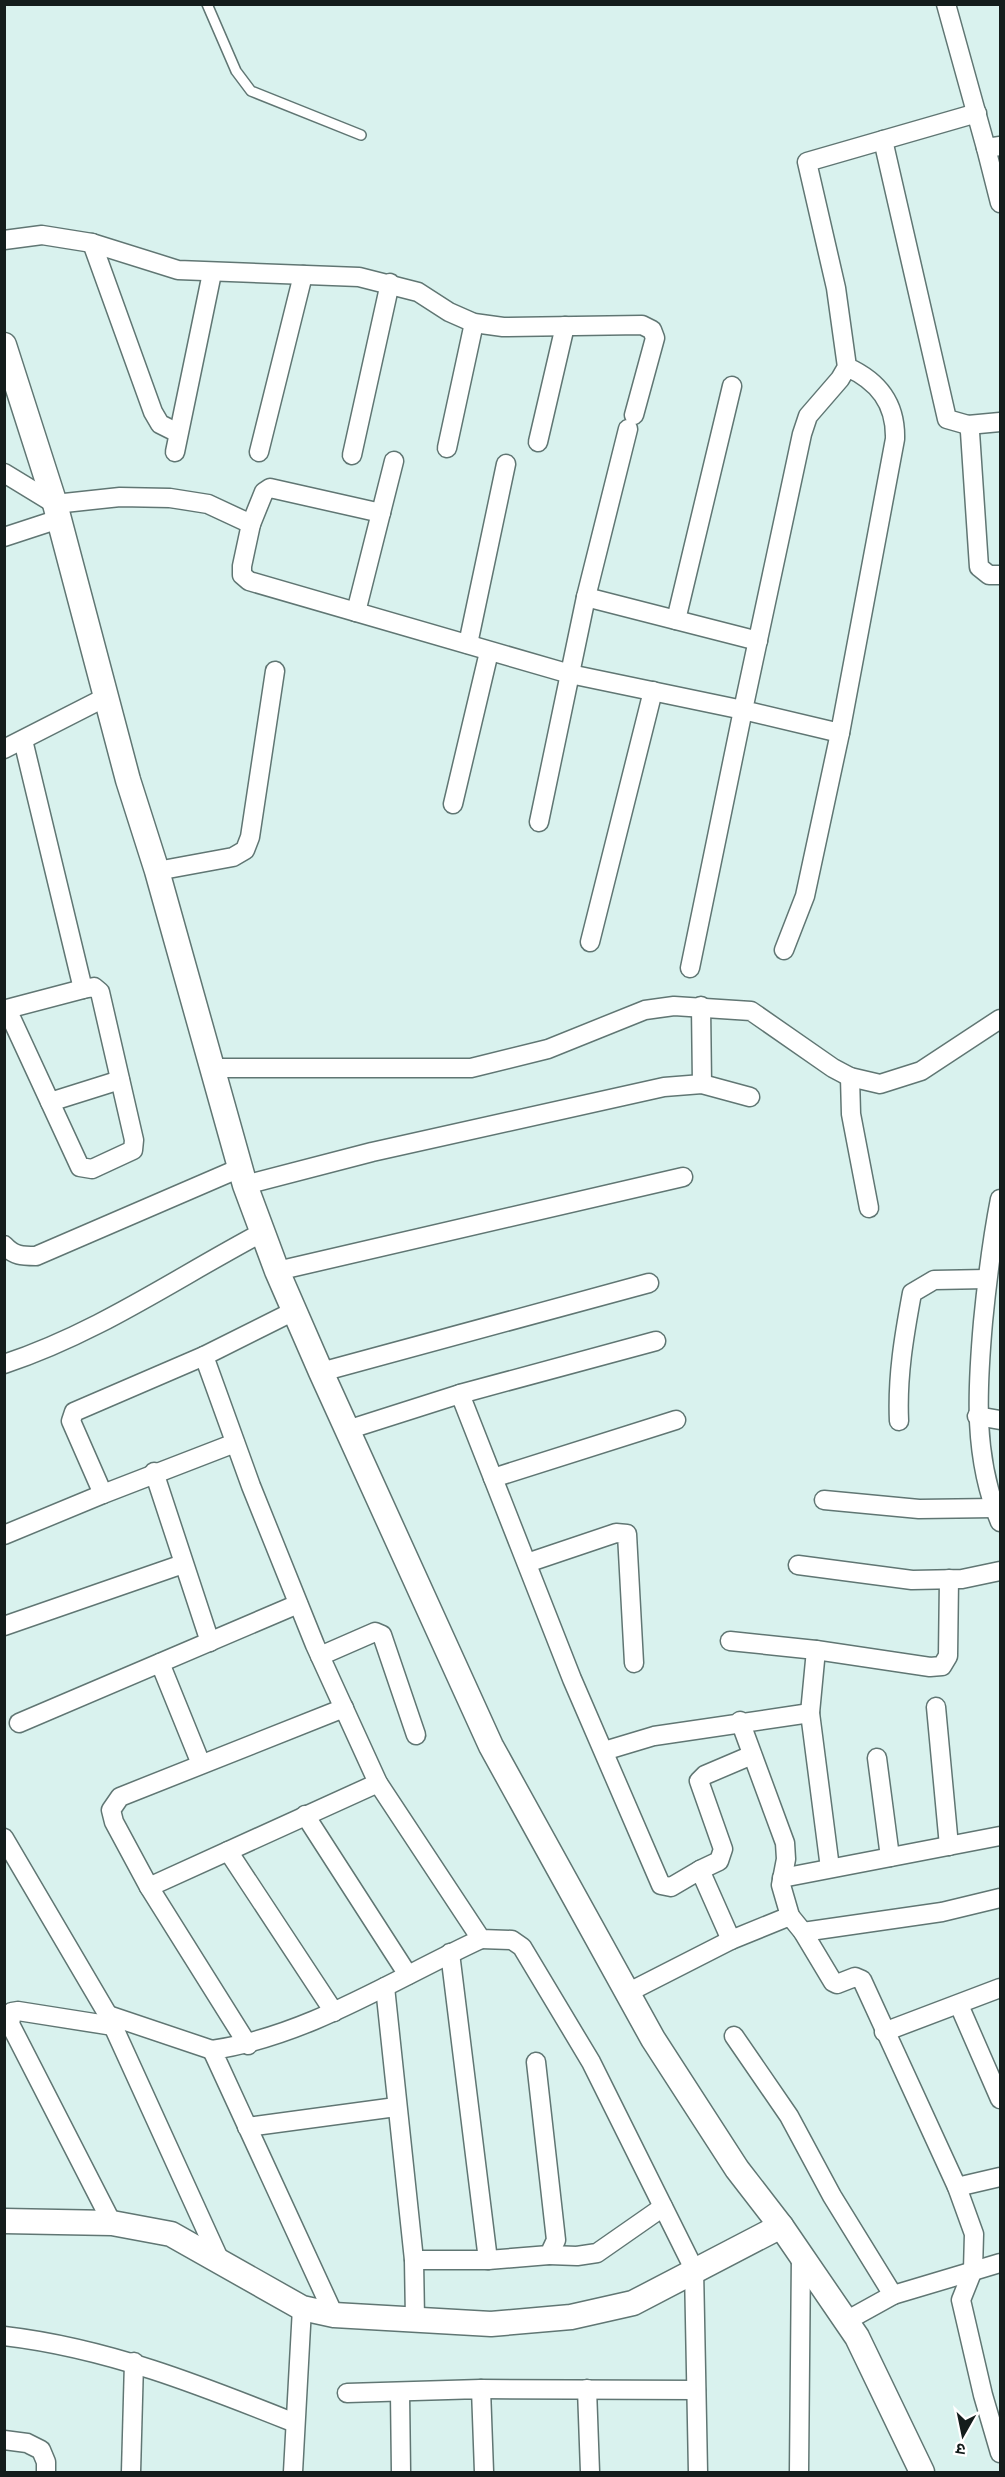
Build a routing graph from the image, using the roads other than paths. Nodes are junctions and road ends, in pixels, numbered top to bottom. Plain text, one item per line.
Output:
1 (207, 4) edge
2 (946, 4) edge
3 (977, 113) junction
4 (361, 135) dead end
5 (883, 140) junction
6 (993, 147) edge
7 (1000, 203) edge
8 (4, 240) edge
9 (92, 243) junction
10 (212, 273) junction
11 (303, 275) junction
12 (390, 283) junction
13 (474, 323) junction
14 (565, 326) junction
15 (4, 345) edge
16 (846, 362) junction
17 (732, 386) dead end
18 (1000, 422) edge
19 (968, 425) junction
20 (178, 433) junction
21 (538, 442) dead end
22 (447, 448) dead end
23 (175, 452) dead end
24 (259, 452) dead end
25 (352, 455) dead end
26 (394, 461) dead end
27 (506, 464) dead end
28 (11, 477) edge
29 (57, 511) junction
30 (381, 513) junction
31 (251, 524) junction
32 (4, 537) edge
33 (1000, 575) edge
34 (586, 597) junction
35 (356, 612) junction
36 (676, 620) junction
37 (758, 641) junction
38 (468, 644) junction
39 (489, 652) junction
40 (275, 671) dead end
41 (570, 674) junction
42 (652, 691) junction
43 (106, 697) junction
44 (743, 710) junction
45 (840, 733) junction
46 (23, 740) junction
47 (4, 749) edge
48 (453, 804) dead end
49 (539, 822) dead end
50 (157, 871) junction
51 (590, 942) dead end
52 (784, 950) dead end
53 (690, 968) dead end
54 (83, 989) junction
55 (701, 1006) junction
56 (6, 1009) edge
57 (1000, 1019) edge
58 (212, 1068) junction
59 (850, 1077) junction
60 (120, 1080) junction
61 (702, 1084) junction
62 (750, 1097) dead end
63 (50, 1102) junction
64 (243, 1176) junction
65 (683, 1177) dead end
66 (1000, 1199) edge
67 (868, 1208) dead end
68 (262, 1232) junction
69 (4, 1245) edge
70 (277, 1271) junction
71 (987, 1279) junction
72 (649, 1283) dead end
73 (296, 1310) junction
74 (656, 1341) dead end
75 (204, 1356) junction
76 (4, 1364) edge
77 (321, 1372) junction
78 (460, 1394) junction
79 (676, 1420) dead end
80 (1000, 1420) edge
81 (899, 1421) dead end
82 (977, 1423) junction
83 (347, 1430) junction
84 (235, 1443) junction
85 (154, 1472) junction
86 (493, 1478) junction
87 (103, 1494) junction
88 (824, 1500) dead end
89 (998, 1515) edge
90 (4, 1535) edge
91 (527, 1563) junction
92 (183, 1564) junction
93 (798, 1565) dead end
94 (1000, 1571) edge
95 (949, 1579) junction
96 (298, 1604) junction
97 (4, 1626) edge
98 (730, 1641) dead end
99 (210, 1642) junction
100 (816, 1650) junction
101 (320, 1656) junction
102 (159, 1663) junction
103 (634, 1663) dead end
104 (936, 1707) dead end
105 (344, 1708) junction
106 (810, 1713) junction
107 (740, 1721) junction
108 (19, 1723) dead end
109 (416, 1735) dead end
110 (604, 1751) junction
111 (752, 1755) junction
112 (877, 1758) dead end
113 (201, 1764) junction
114 (378, 1783) junction
115 (305, 1815) junction
116 (1000, 1836) edge
117 (4, 1838) edge
118 (949, 1846) junction
119 (228, 1851) junction
120 (890, 1857) junction
121 (830, 1868) junction
122 (700, 1870) junction
123 (782, 1878) junction
124 (149, 1887) junction
125 (1000, 1898) edge
126 (790, 1916) junction
127 (803, 1932) junction
128 (481, 1939) junction
129 (731, 1941) junction
130 (450, 1953) junction
131 (408, 1975) junction
132 (385, 1987) junction
133 (1000, 1988) edge
134 (627, 1993) junction
135 (959, 2005) junction
136 (334, 2012) junction
137 (110, 2020) junction
138 (884, 2032) junction
139 (734, 2036) dead end
140 (248, 2045) junction
141 (212, 2050) junction
142 (536, 2062) dead end
143 (1000, 2099) edge
144 (396, 2107) junction
145 (247, 2127) junction
146 (1000, 2177) edge
147 (957, 2187) junction
148 (663, 2206) junction
149 (4, 2221) edge
150 (112, 2223) junction
151 (781, 2226) junction
152 (801, 2254) junction
153 (549, 2255) junction
154 (414, 2260) junction
155 (488, 2260) junction
156 (221, 2263) junction
157 (1000, 2263) edge
158 (694, 2269) junction
159 (973, 2270) junction
160 (893, 2295) junction
161 (302, 2308) junction
162 (334, 2315) junction
163 (415, 2319) junction
164 (846, 2320) junction
165 (4, 2336) edge
166 (135, 2362) junction
167 (481, 2388) junction
168 (587, 2389) junction
169 (696, 2390) junction
170 (347, 2393) dead end
171 (400, 2393) junction
172 (296, 2423) junction
173 (4, 2440) edge
174 (1000, 2453) edge
175 (913, 2465) edge
176 (46, 2472) edge
177 (132, 2472) edge
178 (294, 2472) edge
179 (401, 2472) edge
180 (484, 2472) edge
181 (590, 2472) edge
182 (698, 2472) edge
183 (799, 2472) edge

1 - 4 lane
2 - 3 street
3 - 5 street
3 - 6 street
5 - 16 street
5 - 19 street
6 - 7 street
8 - 9 street
9 - 10 street
9 - 20 street
10 - 11 street
10 - 20 street
11 - 12 street
11 - 24 street
12 - 13 street
12 - 25 street
13 - 14 street
13 - 22 street
14 - 21 street
14 - 34 street
15 - 29 street
16 - 37 street
16 - 45 street
17 - 36 street
18 - 19 street
19 - 33 street
20 - 23 street
26 - 30 street
27 - 38 street
28 - 29 street
29 - 31 street
29 - 32 street
29 - 43 street
30 - 31 street
30 - 35 street
31 - 35 street
34 - 36 street
34 - 41 street
35 - 38 street
36 - 37 street
37 - 44 street
38 - 39 street
39 - 41 street
39 - 48 street
40 - 50 street
41 - 42 street
41 - 49 street
42 - 44 street
42 - 51 street
43 - 46 street
43 - 50 street
44 - 45 street
44 - 53 street
45 - 52 street
46 - 47 street
46 - 54 street
50 - 58 street
54 - 56 street
54 - 60 street
55 - 58 street
55 - 59 street
55 - 61 street
56 - 63 street
57 - 59 street
58 - 64 street
59 - 67 street
60 - 63 street
60 - 63 street
61 - 62 street
61 - 64 street
64 - 68 street
64 - 69 street
65 - 70 street
66 - 71 street
68 - 70 street
68 - 76 street
70 - 73 street
71 - 81 street
71 - 82 street
72 - 77 street
73 - 75 street
73 - 77 street
74 - 78 street
75 - 84 street
75 - 87 street
77 - 83 street
78 - 83 street
78 - 86 street
79 - 86 street
80 - 82 street
82 - 89 street
83 - 134 street
84 - 85 street
84 - 96 street
85 - 87 street
85 - 92 street
86 - 91 street
87 - 90 street
88 - 89 street
91 - 103 street
91 - 110 street
92 - 97 street
92 - 99 street
93 - 95 street
94 - 95 street
95 - 100 street
96 - 99 street
96 - 101 street
98 - 100 street
99 - 102 street
100 - 106 street
101 - 105 street
101 - 109 street
102 - 108 street
102 - 113 street
104 - 118 street
105 - 113 street
105 - 114 street
106 - 107 street
106 - 121 street
107 - 110 street
107 - 111 street
110 - 122 street
111 - 122 street
111 - 123 street
112 - 120 street
113 - 124 street
114 - 115 street
114 - 128 street
115 - 119 street
115 - 131 street
116 - 118 street
117 - 137 street
118 - 120 street
119 - 124 street
119 - 136 street
120 - 121 street
121 - 123 street
122 - 129 street
123 - 126 street
124 - 140 street
125 - 127 street
126 - 127 street
126 - 129 street
127 - 138 street
128 - 130 street
128 - 148 street
129 - 134 street
130 - 131 street
130 - 155 street
131 - 132 street
132 - 136 street
132 - 144 street
133 - 135 street
134 - 151 street
135 - 138 street
135 - 143 street
136 - 140 street
137 - 141 street
137 - 150 street
137 - 156 street
138 - 147 street
139 - 160 street
140 - 141 street
141 - 145 street
142 - 153 street
144 - 145 street
144 - 154 street
145 - 162 street
146 - 147 street
147 - 159 street
148 - 153 street
148 - 158 street
149 - 150 street
150 - 156 street
151 - 152 street
151 - 158 street
152 - 164 street
152 - 183 street
153 - 155 street
154 - 155 street
154 - 163 street
156 - 161 street
157 - 159 street
158 - 163 street
158 - 169 street
159 - 160 street
159 - 174 street
160 - 164 street
161 - 162 street
161 - 172 street
162 - 163 street
164 - 175 street
165 - 166 street
166 - 172 street
166 - 177 street
167 - 168 street
167 - 171 street
167 - 180 street
168 - 169 street
168 - 181 street
169 - 182 street
170 - 171 street
171 - 179 street
172 - 178 street
173 - 176 street

